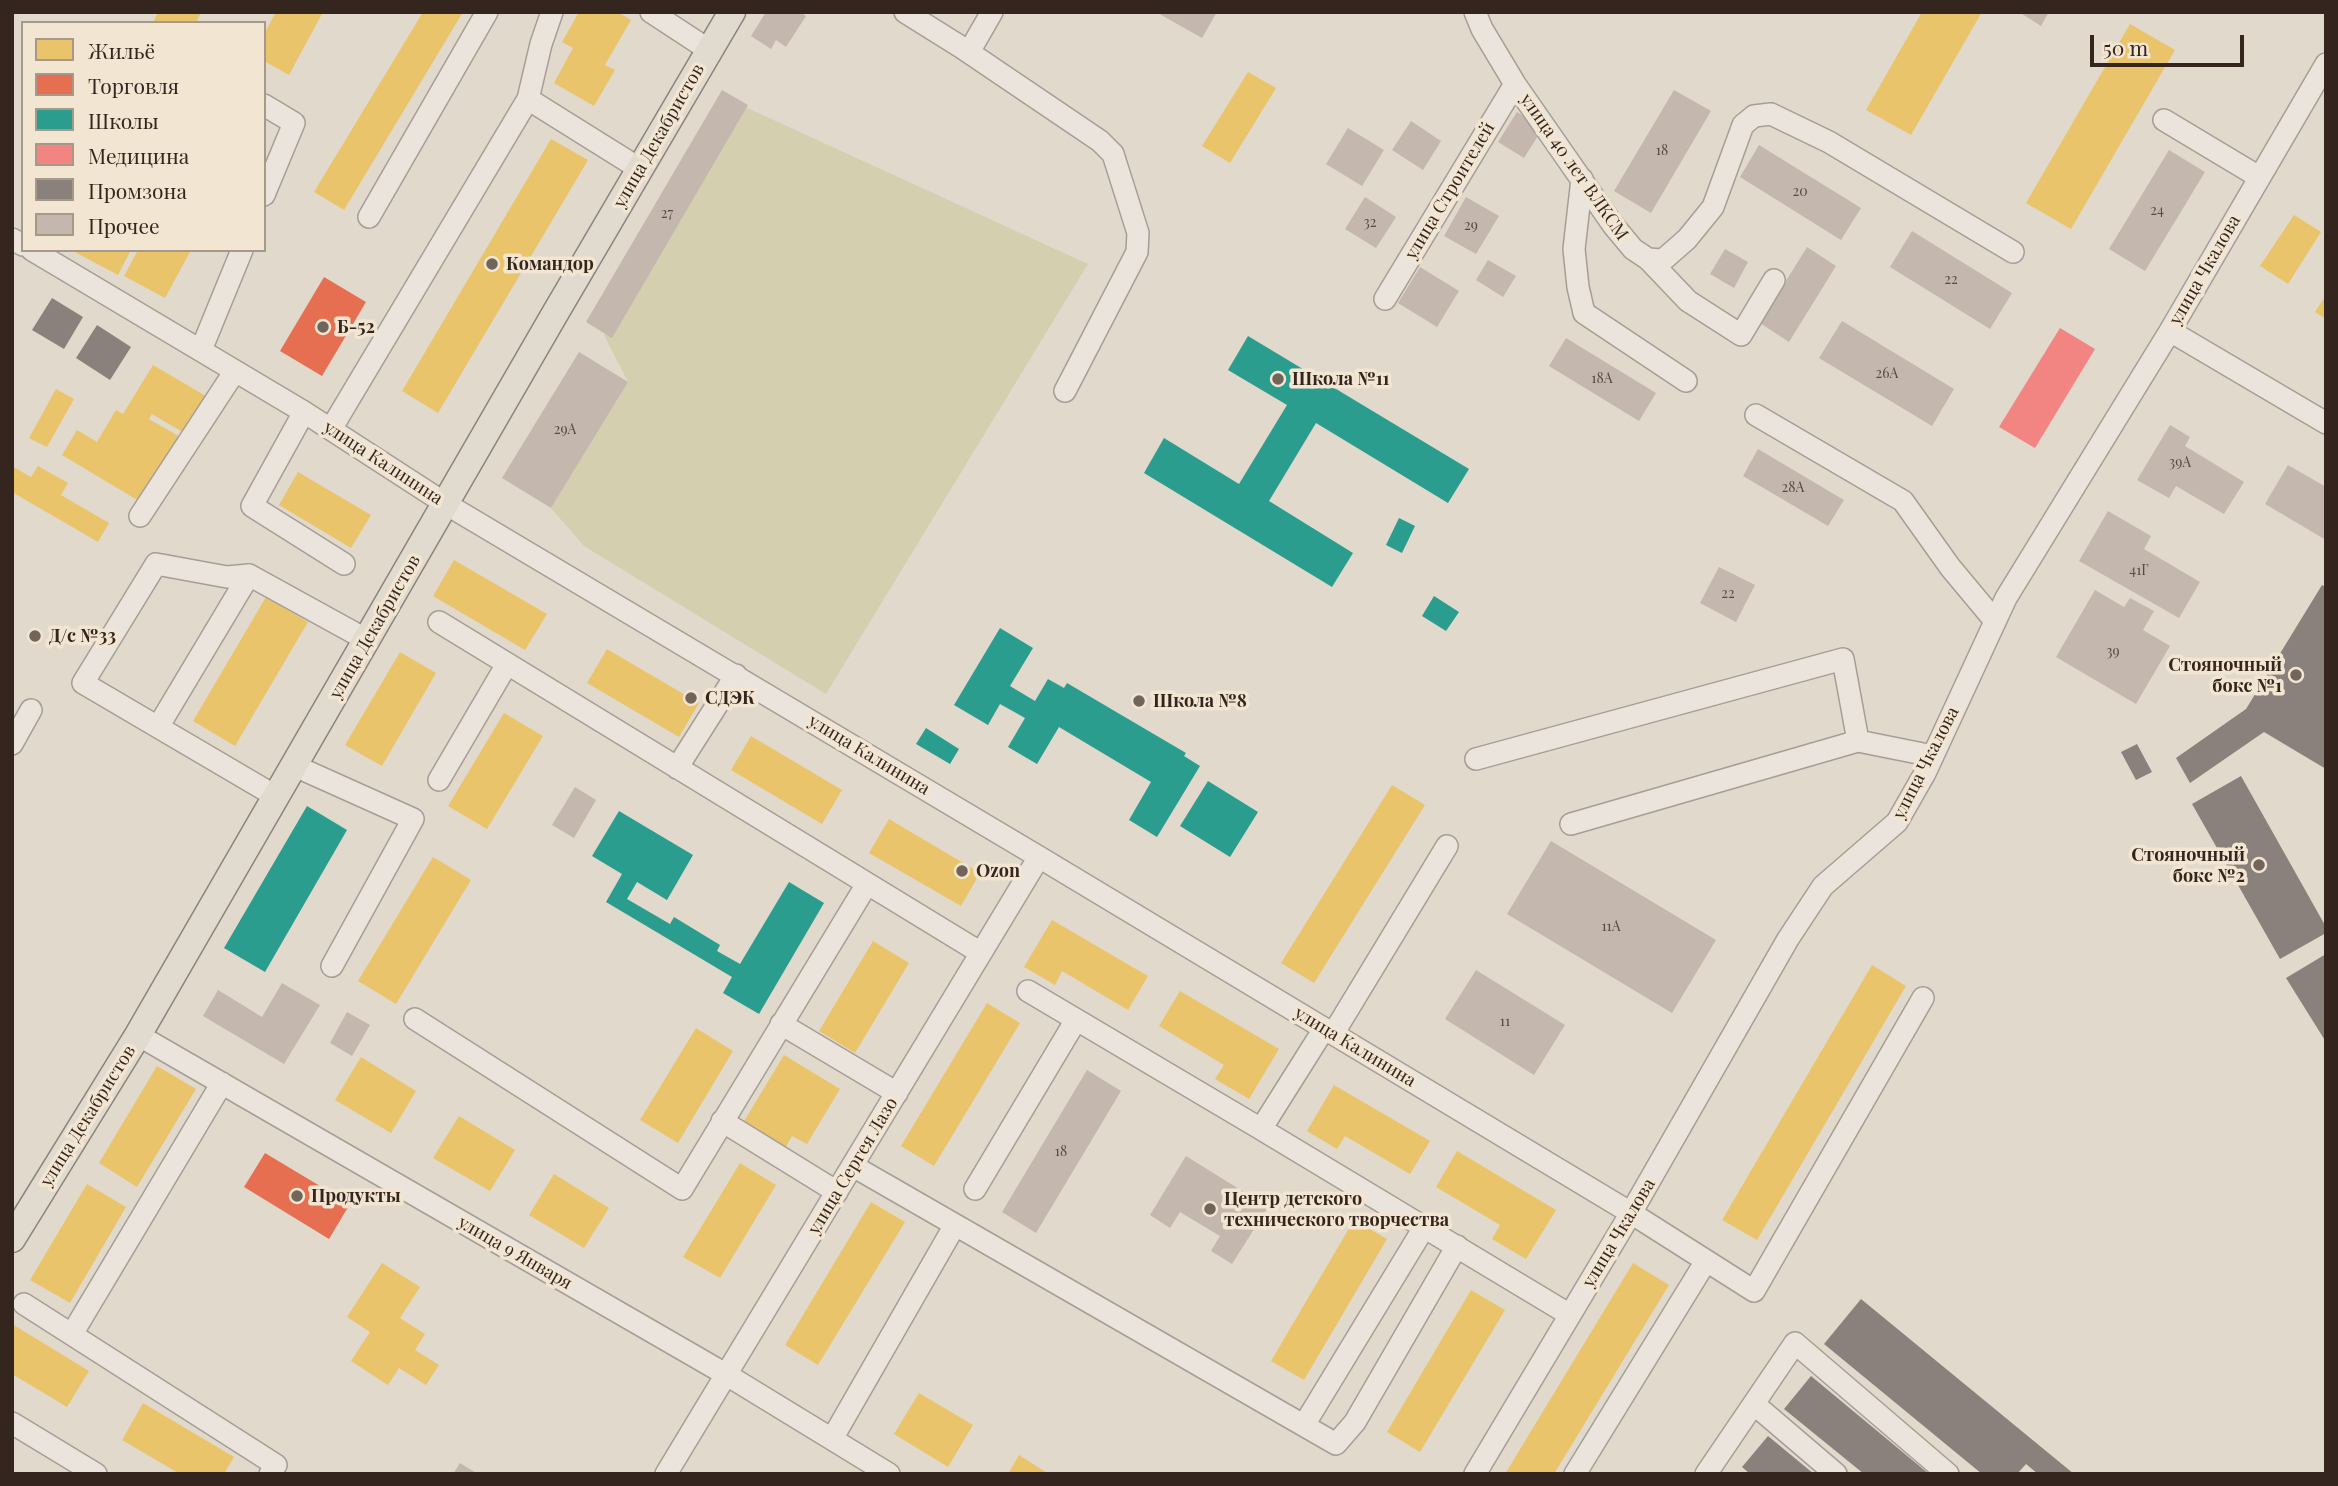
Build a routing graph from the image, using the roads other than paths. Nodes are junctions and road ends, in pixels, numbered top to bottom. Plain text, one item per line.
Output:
1 (487, 12) edge
2 (552, 12) edge
3 (651, 12) edge
4 (732, 12) edge
5 (905, 12) edge
6 (992, 12) edge
7 (1475, 12) edge
8 (709, 50) junction
9 (969, 52) junction
10 (2326, 64) edge
11 (1516, 84) junction
12 (528, 99) junction
13 (266, 106) edge
14 (2164, 120) dead end
15 (640, 169) junction
16 (2259, 177) junction
17 (1582, 179) junction
18 (266, 190) edge
19 (369, 217) dead end
20 (35, 252) edge
21 (241, 252) edge
22 (2012, 252) dead end
23 (1648, 259) junction
24 (1774, 280) dead end
25 (1385, 299) dead end
26 (2170, 331) junction
27 (201, 350) junction
28 (235, 371) junction
29 (1686, 381) dead end
30 (1065, 391) dead end
31 (304, 412) junction
32 (1756, 415) dead end
33 (2326, 424) edge
34 (331, 429) junction
35 (446, 504) junction
36 (140, 516) dead end
37 (344, 564) dead end
38 (249, 575) junction
39 (1995, 621) junction
40 (439, 622) dead end
41 (367, 640) junction
42 (507, 664) junction
43 (736, 675) junction
44 (30, 710) dead end
45 (158, 727) junction
46 (1858, 741) junction
47 (12, 744) edge
48 (1933, 756) junction
49 (1476, 760) dead end
50 (295, 766) junction
51 (677, 768) junction
52 (439, 780) dead end
53 (276, 797) junction
54 (1571, 824) dead end
55 (1447, 846) dead end
56 (1039, 857) junction
57 (867, 884) junction
58 (981, 953) junction
59 (331, 967) dead end
60 (1028, 991) dead end
61 (1923, 998) dead end
62 (415, 1019) dead end
63 (1076, 1020) junction
64 (781, 1024) junction
65 (1329, 1031) junction
66 (138, 1035) junction
67 (222, 1083) junction
68 (897, 1093) junction
69 (722, 1121) junction
70 (1261, 1129) junction
71 (853, 1166) junction
72 (975, 1189) dead end
73 (837, 1192) junction
74 (1631, 1213) junction
75 (955, 1225) junction
76 (1425, 1226) junction
77 (12, 1239) edge
78 (1457, 1246) junction
79 (1706, 1261) junction
80 (24, 1304) dead end
81 (1570, 1315) junction
82 (72, 1334) junction
83 (727, 1375) junction
84 (1754, 1404) junction
85 (12, 1423) edge
86 (1304, 1425) junction
87 (832, 1439) junction
88 (1712, 1471) edge
89 (96, 1474) edge
90 (270, 1474) edge
91 (666, 1474) edge
92 (889, 1474) edge
93 (1475, 1474) edge
94 (1575, 1474) edge
95 (1836, 1474) edge
96 (1948, 1474) edge

1 - 19 street
2 - 12 street
3 - 8 street
4 - 8 main road, улица Декабристов
5 - 9 street
6 - 9 street
7 - 11 street, улица 40 лет ВЛКСМ
8 - 15 main road, улица Декабристов
9 - 30 street
10 - 16 street, улица Чкалова
11 - 17 street, улица 40 лет ВЛКСМ
11 - 25 street, улица Строителей
12 - 15 street
12 - 34 street
13 - 18 street
14 - 16 street
15 - 35 main road, улица Декабристов
16 - 26 street, улица Чкалова
17 - 23 street, улица 40 лет ВЛКСМ
17 - 29 street
20 - 27 street, улица Калинина
21 - 27 street
22 - 23 street
23 - 24 street, улица 40 лет ВЛКСМ
26 - 33 street
26 - 39 street, улица Чкалова
27 - 28 street, улица Калинина
28 - 31 street, улица Калинина
28 - 36 street
31 - 34 street, улица Калинина
31 - 37 street
32 - 39 street
34 - 35 street, улица Калинина
35 - 41 main road, улица Декабристов
35 - 43 street, улица Калинина
38 - 41 street
38 - 45 street
38 - 45 street
39 - 48 street, улица Чкалова
40 - 42 street
41 - 50 main road, улица Декабристов
42 - 51 street
42 - 52 street
43 - 51 street
43 - 56 street, улица Калинина
44 - 47 street
45 - 53 street
46 - 48 street
46 - 49 street
46 - 54 street
48 - 74 street, улица Чкалова
50 - 53 main road, улица Декабристов
50 - 59 street
51 - 57 street
53 - 66 main road, улица Декабристов
55 - 65 street
56 - 58 street, улица Сергея Лазо
56 - 65 street, улица Калинина
57 - 58 street
57 - 64 street
58 - 68 street, улица Сергея Лазо
60 - 63 street
61 - 79 street, улица Калинина
62 - 69 street
63 - 70 street
63 - 72 street
64 - 68 street
64 - 69 street
65 - 70 street
65 - 74 street, улица Калинина
66 - 67 street, улица 9 Января
66 - 77 main road, улица Декабристов
67 - 82 street
67 - 83 street, улица 9 Января
68 - 71 street, улица Сергея Лазо
69 - 73 street
70 - 76 street
71 - 73 street, улица Сергея Лазо
71 - 75 street
73 - 83 street, улица Сергея Лазо
74 - 79 street, улица Калинина
74 - 81 street, улица Чкалова
75 - 86 street
75 - 87 street
76 - 78 street
76 - 86 street
78 - 81 street
78 - 86 street
79 - 94 street
80 - 82 street
81 - 93 street, улица Чкалова
82 - 90 street
83 - 87 street, улица 9 Января
83 - 91 street, улица Сергея Лазо
84 - 88 street
84 - 95 street
84 - 96 street
85 - 89 street
87 - 92 street, улица 9 Января

